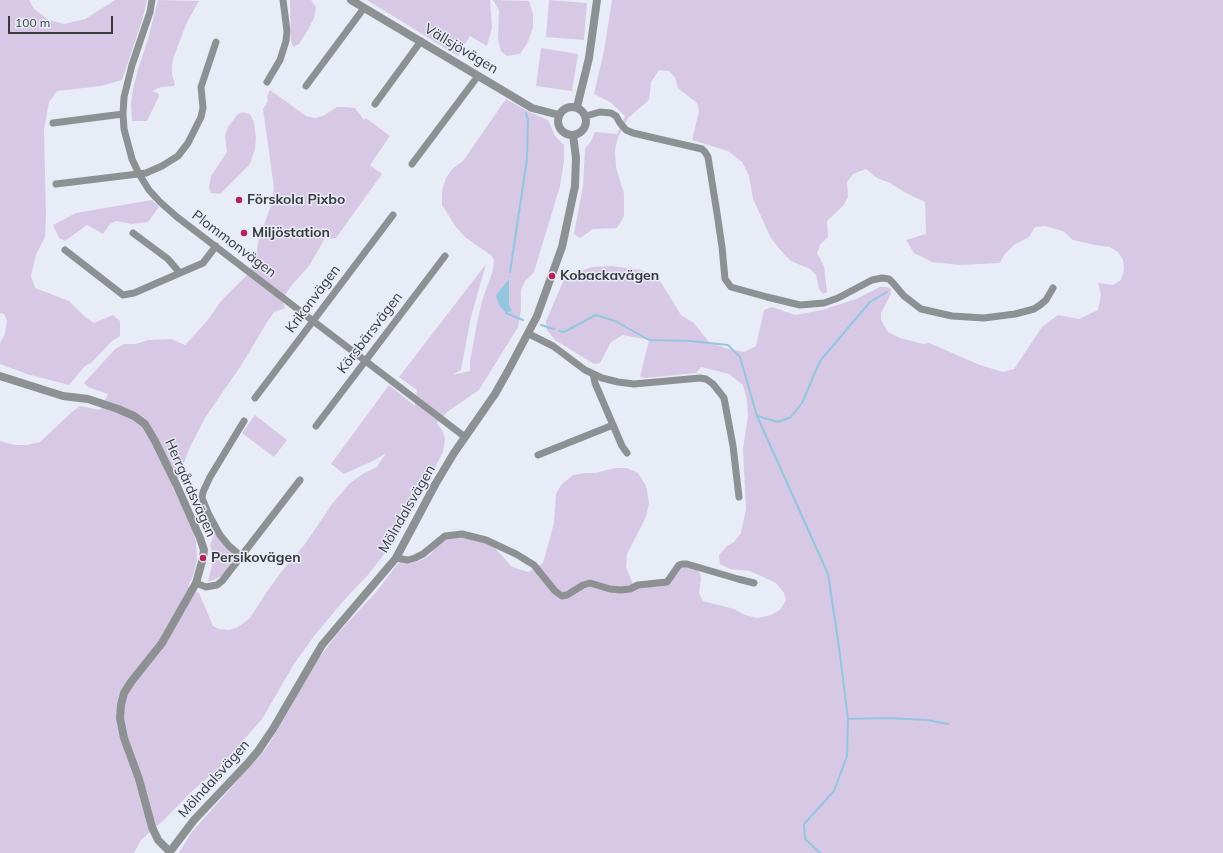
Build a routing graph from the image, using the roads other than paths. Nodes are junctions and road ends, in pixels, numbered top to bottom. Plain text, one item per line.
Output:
1 (152, 0) edge
2 (283, 0) edge
3 (351, 0) edge
4 (597, 0) edge
5 (364, 8) junction
6 (421, 41) junction
7 (216, 42) dead end
8 (478, 76) junction
9 (267, 82) dead end
10 (306, 86) dead end
11 (375, 104) dead end
12 (577, 107) junction
13 (124, 114) junction
14 (559, 115) junction
15 (586, 116) junction
16 (53, 123) dead end
17 (574, 135) junction
18 (412, 164) dead end
19 (139, 174) junction
20 (56, 184) dead end
21 (393, 215) dead end
22 (133, 233) dead end
23 (216, 246) junction
24 (65, 250) dead end
25 (444, 256) dead end
26 (179, 272) junction
27 (1053, 288) dead end
28 (313, 321) junction
29 (529, 334) junction
30 (365, 360) junction
31 (593, 374) junction
32 (0, 376) edge
33 (255, 398) dead end
34 (244, 420) dead end
35 (614, 425) junction
36 (316, 426) dead end
37 (465, 437) junction
38 (627, 453) dead end
39 (538, 456) dead end
40 (300, 480) dead end
41 (739, 497) dead end
42 (241, 556) junction
43 (396, 558) junction
44 (196, 583) junction
45 (754, 583) dead end
46 (169, 852) edge

1 - 13 street, Plommonvägen
2 - 9 street
3 - 5 street, Vällsjövägen
4 - 12 street
5 - 6 street, Vällsjövägen
5 - 10 street
6 - 8 street, Vällsjövägen
6 - 11 street
7 - 19 street
8 - 14 street, Vällsjövägen
8 - 18 street
12 - 14 street
12 - 15 street
13 - 16 street
13 - 19 street, Plommonvägen
14 - 17 street
15 - 17 street
15 - 27 street
17 - 29 street, Mölndalsvägen
19 - 20 street
19 - 23 street, Plommonvägen
21 - 28 street, Krikonvägen
22 - 26 street
23 - 26 street
23 - 28 street, Plommonvägen
24 - 26 street
25 - 30 street, Körsbärsvägen
28 - 30 street, Plommonvägen
28 - 33 street, Krikonvägen
29 - 31 street
29 - 37 street, Mölndalsvägen
30 - 36 street, Körsbärsvägen
30 - 37 street, Plommonvägen
31 - 35 street
31 - 41 street
32 - 44 street, Herrgårdsvägen
34 - 42 street
35 - 38 street
35 - 39 street
37 - 43 street, Mölndalsvägen
40 - 42 street
42 - 44 street
43 - 45 street
43 - 46 street, Mölndalsvägen
44 - 46 street, Herrgårdsvägen

